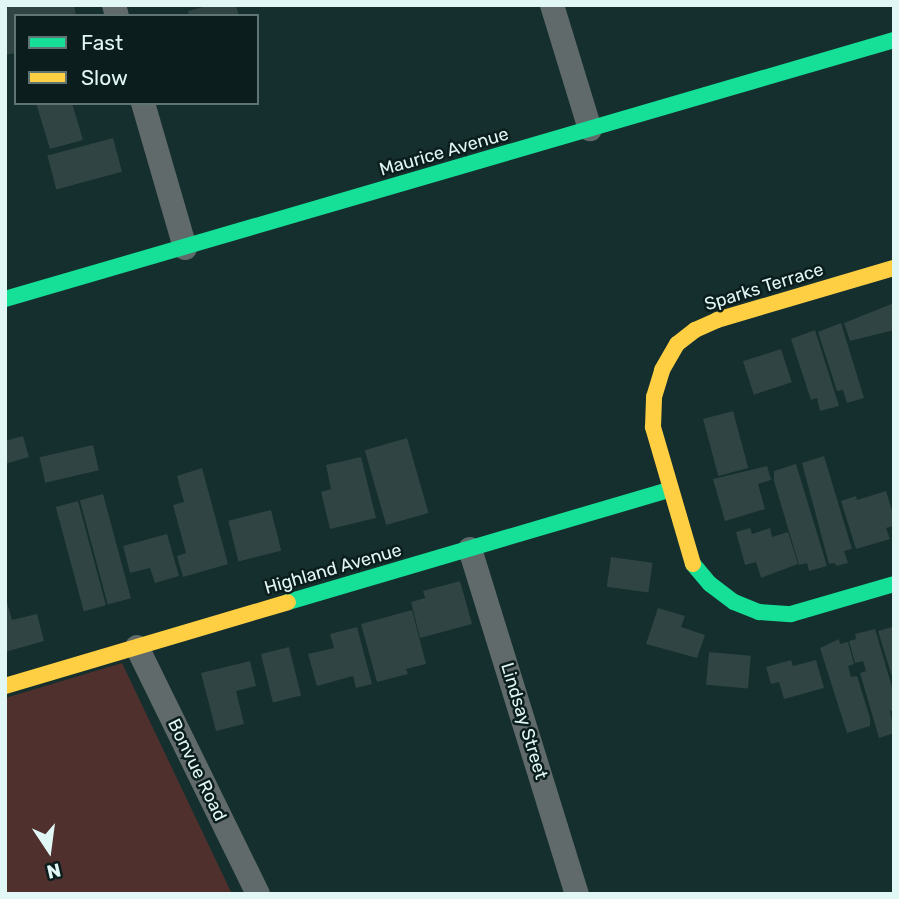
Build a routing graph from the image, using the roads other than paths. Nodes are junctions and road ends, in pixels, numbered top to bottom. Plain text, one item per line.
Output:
1 (552, 5) edge
2 (894, 40) edge
3 (144, 105) edge
4 (590, 129) junction
5 (185, 248) junction
6 (894, 268) edge
7 (5, 299) edge
8 (671, 489) junction
9 (470, 549) junction
10 (894, 584) edge
11 (137, 647) junction
12 (5, 686) edge
13 (258, 894) edge
14 (577, 894) edge

1 - 4 street
2 - 4 street, Maurice Avenue
3 - 5 street
4 - 5 street, Maurice Avenue
5 - 7 street, Maurice Avenue
6 - 8 street, Sparks Terrace
8 - 9 street, Highland Avenue
8 - 10 street, Sparks Terrace
9 - 11 street, Highland Avenue
9 - 14 street, Lindsay Street
11 - 12 street, Highland Avenue
11 - 13 street, Bonvue Road

